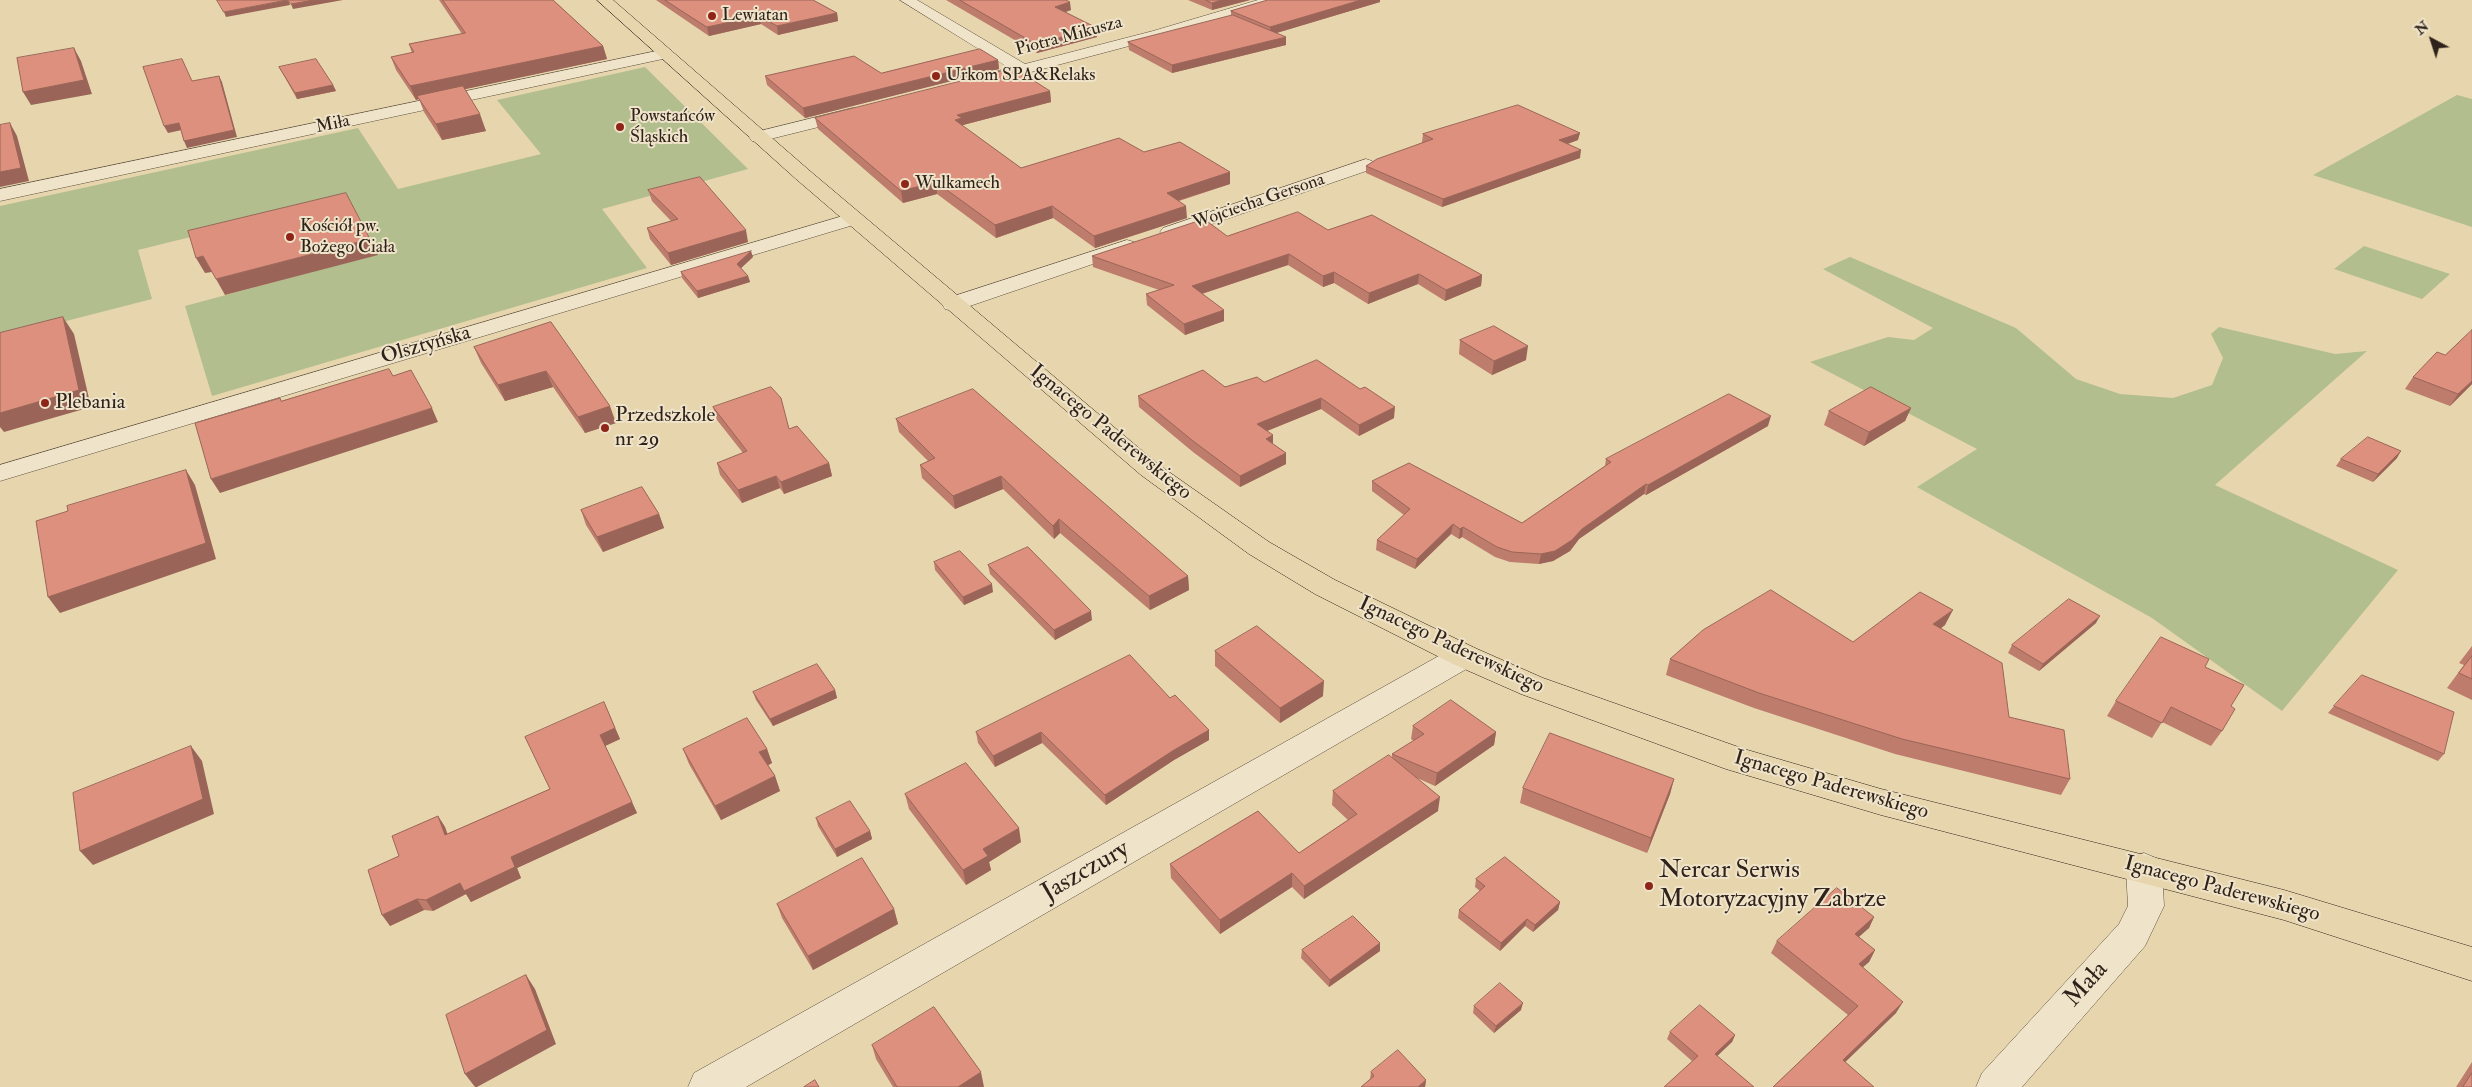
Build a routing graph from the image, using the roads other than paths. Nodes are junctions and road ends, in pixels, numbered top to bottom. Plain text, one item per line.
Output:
1 (604, 0) edge
2 (908, 0) edge
3 (1273, 0) edge
4 (666, 54) junction
5 (1024, 70) junction
6 (967, 84) edge
7 (865, 110) edge
8 (758, 136) junction
9 (1366, 166) edge
10 (0, 195) edge
11 (853, 219) junction
12 (953, 304) junction
13 (0, 473) edge
14 (1464, 656) junction
15 (2144, 868) junction
16 (2472, 964) edge
17 (708, 1087) edge
18 (1996, 1087) edge

1 - 4 main road, Ignacego Paderewskiego
2 - 5 street
3 - 5 street, Piotra Mikusza
4 - 8 main road, Ignacego Paderewskiego
4 - 10 street, Miła
5 - 6 street, Piotra Mikusza
7 - 8 street
8 - 11 main road, Ignacego Paderewskiego
9 - 12 street, Wojciecha Gersona
11 - 12 main road, Ignacego Paderewskiego
11 - 13 street, Olsztyńska
12 - 14 main road, Ignacego Paderewskiego
14 - 15 main road, Ignacego Paderewskiego
14 - 17 street, Jaszczury
15 - 16 main road, Ignacego Paderewskiego
15 - 18 street, Mała

